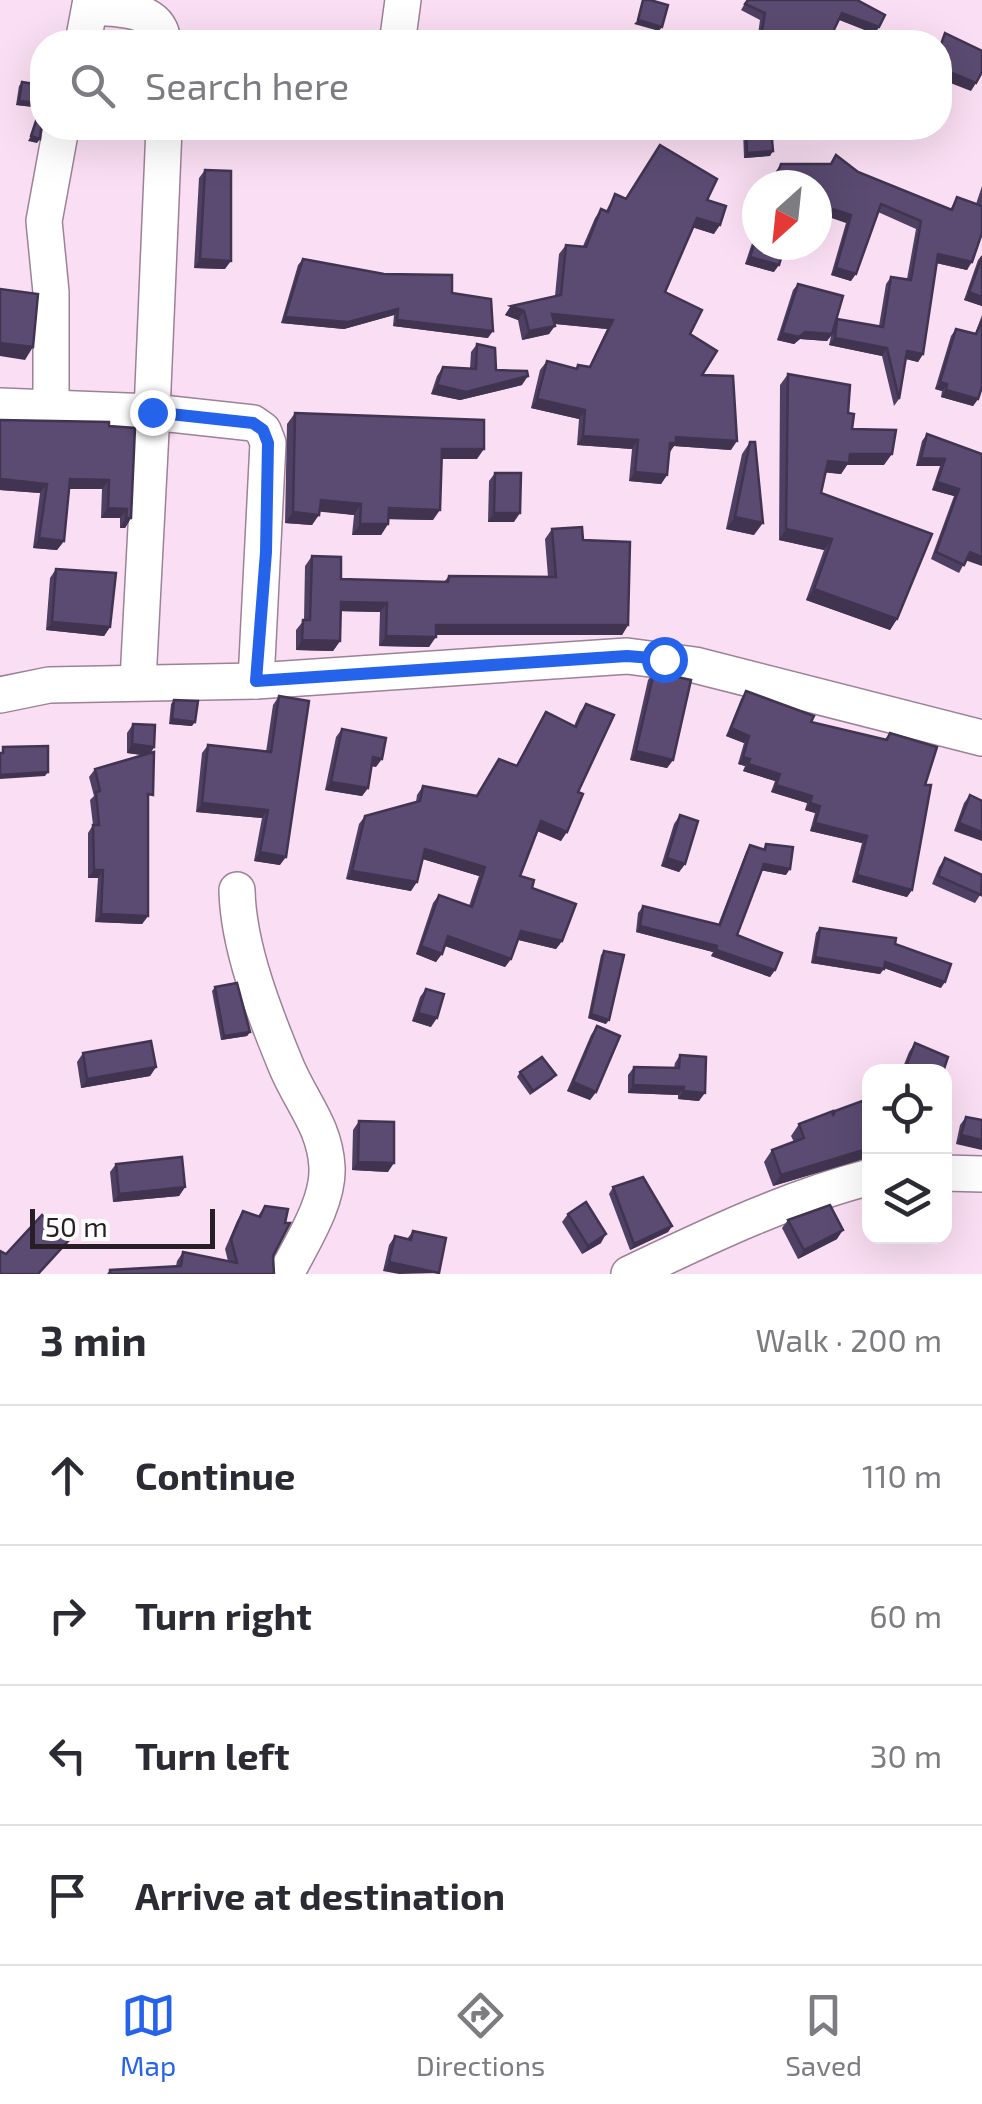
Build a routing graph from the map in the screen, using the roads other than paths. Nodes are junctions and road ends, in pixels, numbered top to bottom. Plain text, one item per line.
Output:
1 (404, 0) edge
2 (90, 3) edge
3 (85, 30) edge
4 (162, 30) edge
5 (399, 30) edge
6 (59, 140) edge
7 (163, 140) edge
8 (0, 406) edge
9 (51, 408) junction
10 (152, 412) junction
11 (138, 681) junction
12 (256, 681) junction
13 (0, 695) edge
14 (982, 738) edge
15 (237, 890) dead end
16 (952, 1172) edge
17 (982, 1174) edge
18 (862, 1181) edge
19 (286, 1274) edge
20 (629, 1274) edge

1 - 5 street
2 - 3 street
2 - 4 street
6 - 9 street
7 - 10 street
8 - 9 street
9 - 10 street
10 - 11 street
10 - 12 street
11 - 12 street
11 - 13 street
12 - 14 street
15 - 19 street
16 - 17 street
18 - 20 street

